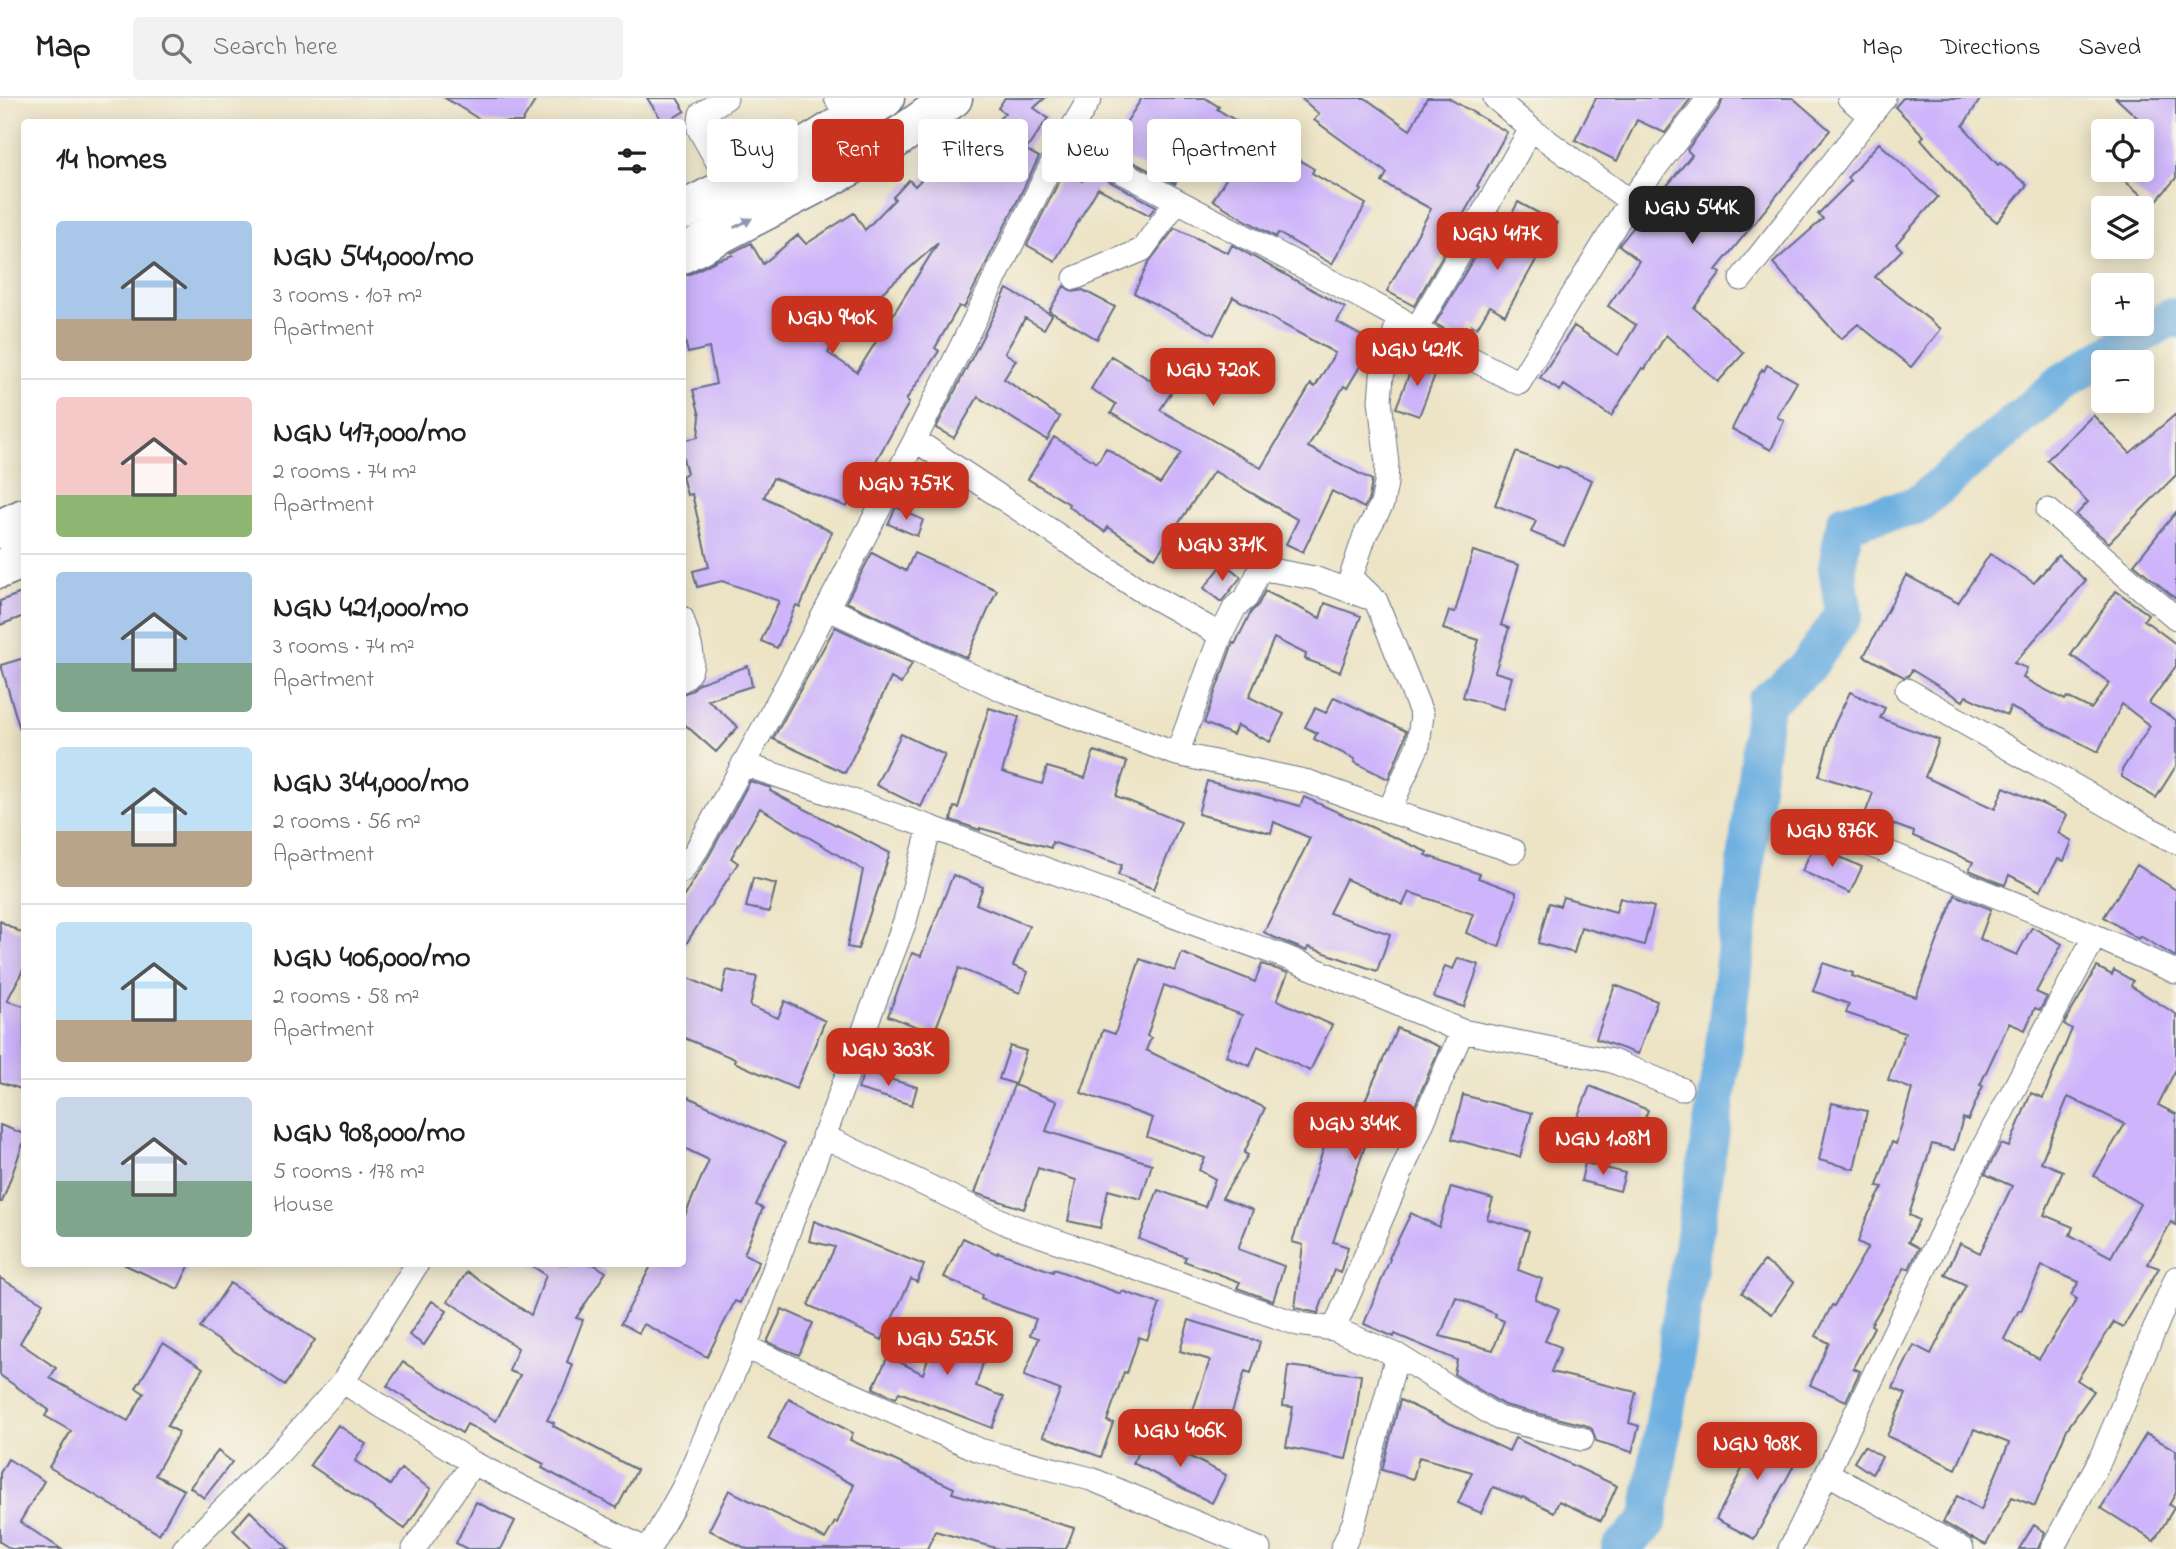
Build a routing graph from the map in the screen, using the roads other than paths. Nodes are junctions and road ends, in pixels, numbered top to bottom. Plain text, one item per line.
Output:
1 (726, 98) edge
2 (885, 98) edge
3 (953, 98) edge
4 (1090, 98) edge
5 (1495, 98) edge
6 (1709, 98) edge
7 (1849, 98) edge
8 (1877, 107) edge
9 (843, 110) edge
10 (1077, 119) edge
11 (1531, 129) junction
12 (1133, 178) edge
13 (1043, 182) edge
14 (731, 186) junction
15 (1177, 201) junction
16 (1630, 201) junction
17 (686, 209) edge
18 (686, 252) edge
19 (1075, 278) dead end
20 (1741, 279) dead end
21 (1408, 324) junction
22 (915, 440) junction
23 (2049, 510) dead end
24 (21, 519) edge
25 (0, 529) edge
26 (21, 560) edge
27 (0, 569) edge
28 (1376, 601) junction
29 (827, 608) junction
30 (2176, 618) edge
31 (686, 634) edge
32 (1221, 635) junction
33 (686, 676) edge
34 (1907, 690) dead end
35 (1177, 754) junction
36 (743, 764) junction
37 (1389, 811) junction
38 (930, 827) junction
39 (1850, 837) dead end
40 (2176, 842) edge
41 (1514, 850) dead end
42 (686, 865) edge
43 (2095, 936) junction
44 (2176, 972) edge
45 (1462, 1031) junction
46 (1681, 1088) dead end
47 (823, 1136) junction
48 (415, 1267) edge
49 (2176, 1278) edge
50 (1334, 1329) junction
51 (745, 1347) junction
52 (1397, 1355) junction
53 (343, 1382) junction
54 (1582, 1439) dead end
55 (472, 1463) junction
56 (1827, 1473) junction
57 (184, 1549) edge
58 (414, 1549) edge
59 (647, 1549) edge
60 (1259, 1549) edge
61 (1342, 1549) edge
62 (1790, 1549) edge
63 (1962, 1549) edge
64 (2052, 1549) edge

1 - 14 street
2 - 9 highway
18 -> 3 highway
4 - 10 street
5 - 11 street
6 - 16 street
7 - 8 street
8 - 20 street
9 - 14 highway
11 - 16 street
11 - 21 street
12 - 15 street
13 - 22 street
14 - 17 highway
15 - 19 street
15 - 21 street
16 - 21 street
21 - 28 street
22 - 29 street
22 - 32 street
23 - 30 street
24 - 25 highway
26 - 27 highway
28 - 32 street
28 - 37 street
29 - 35 street
29 - 36 street
31 - 33 street
32 - 35 street
34 - 40 street
35 - 37 street
36 - 38 street
36 - 42 street
37 - 41 street
38 - 45 street
38 - 47 street
39 - 43 street
43 - 44 street
43 - 56 street
45 - 46 street
45 - 50 street
47 - 50 street
47 - 51 street
48 - 53 street
49 - 64 street
50 - 52 street
51 - 59 street
51 - 60 street
52 - 54 street
52 - 61 street
53 - 55 street
53 - 57 street
55 - 58 street
55 - 59 street
56 - 62 street
56 - 63 street

